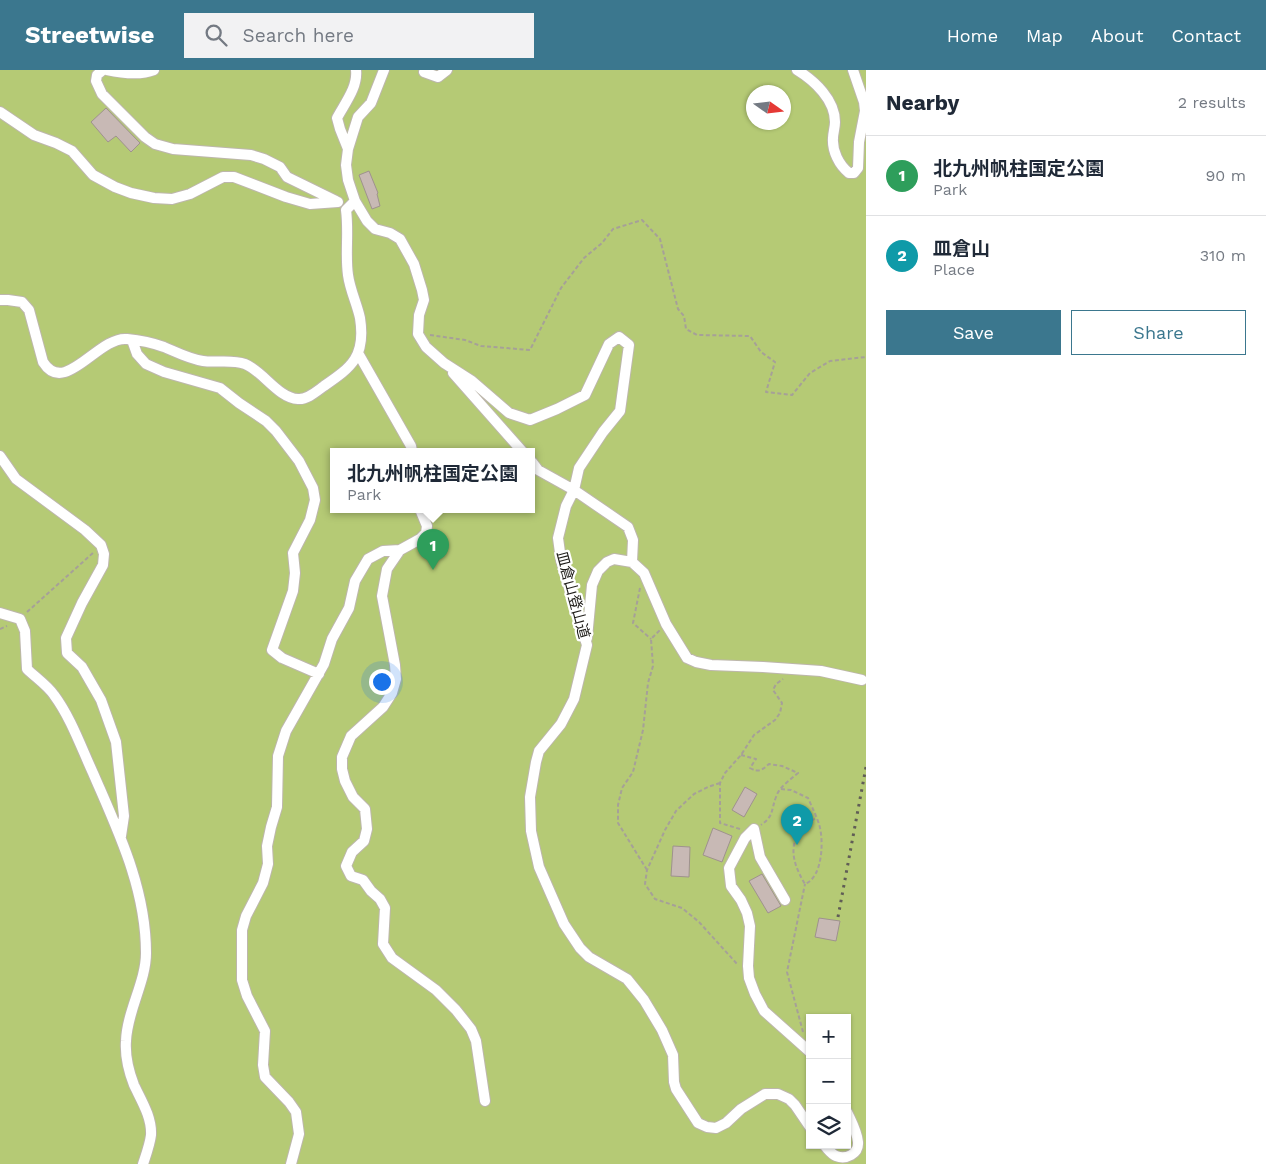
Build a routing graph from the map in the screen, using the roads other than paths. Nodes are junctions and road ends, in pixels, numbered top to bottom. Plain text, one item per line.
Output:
1 (103, 70) edge
2 (107, 70) edge
3 (154, 70) edge
4 (356, 70) edge
5 (384, 70) edge
6 (426, 70) edge
7 (447, 70) edge
8 (797, 70) edge
9 (852, 70) edge
10 (0, 112) edge
11 (348, 149) junction
12 (355, 201) junction
13 (338, 202) junction
14 (0, 300) edge
15 (132, 340) junction
16 (358, 353) junction
17 (444, 363) junction
18 (411, 448) edge
19 (519, 448) edge
20 (0, 456) edge
21 (535, 466) edge
22 (574, 490) junction
23 (422, 513) edge
24 (400, 550) junction
25 (632, 562) junction
26 (0, 613) edge
27 (587, 644) junction
28 (318, 674) junction
29 (862, 680) dead end
30 (121, 837) junction
31 (785, 900) dead end
32 (806, 1048) edge
33 (485, 1101) dead end
34 (806, 1121) edge
35 (851, 1121) edge
36 (827, 1149) edge
37 (143, 1164) edge
38 (291, 1164) edge

1 - 13 street
2 - 3 street
4 - 11 street
5 - 11 street
6 - 7 street
8 - 9 street
10 - 13 street
11 - 12 street
12 - 13 street
12 - 16 street
12 - 17 street, 皿倉山登山道
14 - 15 street
15 - 16 street
15 - 28 street
16 - 18 street
17 - 19 street
17 - 22 street, 皿倉山登山道
20 - 30 street
21 - 22 street
22 - 25 street
22 - 27 street, 皿倉山登山道
23 - 24 street
24 - 28 street
24 - 33 street
25 - 27 street
25 - 29 street
26 - 30 street
27 - 34 street, 皿倉山登山道
28 - 38 street
30 - 37 street
31 - 32 street
35 - 36 street

